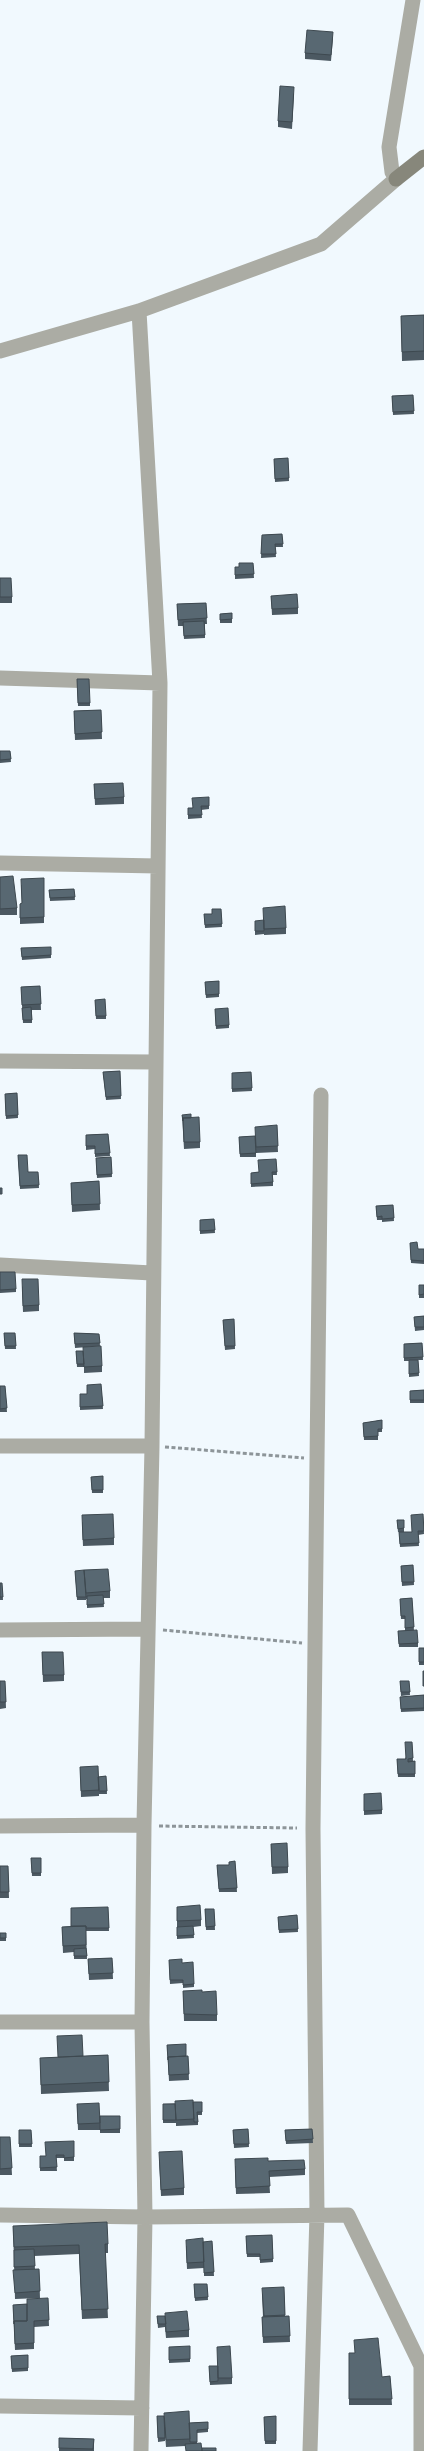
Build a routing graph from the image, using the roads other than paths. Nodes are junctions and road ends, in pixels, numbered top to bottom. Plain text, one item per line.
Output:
1 (413, 0) edge
2 (424, 157) edge
3 (396, 179) junction
4 (138, 311) junction
5 (0, 351) edge
6 (0, 678) edge
7 (160, 683) junction
8 (0, 863) edge
9 (158, 866) junction
10 (0, 1061) edge
11 (155, 1062) junction
12 (321, 1095) dead end
13 (0, 1265) edge
14 (152, 1273) junction
15 (0, 1446) edge
16 (152, 1446) junction
17 (147, 1629) junction
18 (0, 1630) edge
19 (144, 1825) junction
20 (0, 1826) edge
21 (0, 2022) edge
22 (142, 2022) junction
23 (318, 2214) junction
24 (0, 2215) edge
25 (145, 2217) junction
26 (423, 2367) edge
27 (0, 2406) edge
28 (142, 2408) junction
29 (422, 2444) edge
30 (141, 2451) edge
31 (310, 2451) edge

1 - 3 street
2 - 3 street
3 - 4 street
4 - 5 street
4 - 7 street
6 - 7 street
7 - 9 street
8 - 9 street
9 - 11 street
10 - 11 street
11 - 14 street
12 - 23 street
13 - 14 street
14 - 16 street
15 - 16 street
16 - 17 street
17 - 18 street
17 - 19 street
19 - 20 street
19 - 22 street
21 - 22 street
22 - 25 street
23 - 25 street
23 - 26 street
23 - 31 street
24 - 25 street
25 - 28 street
26 - 29 street
27 - 28 street
28 - 30 street

